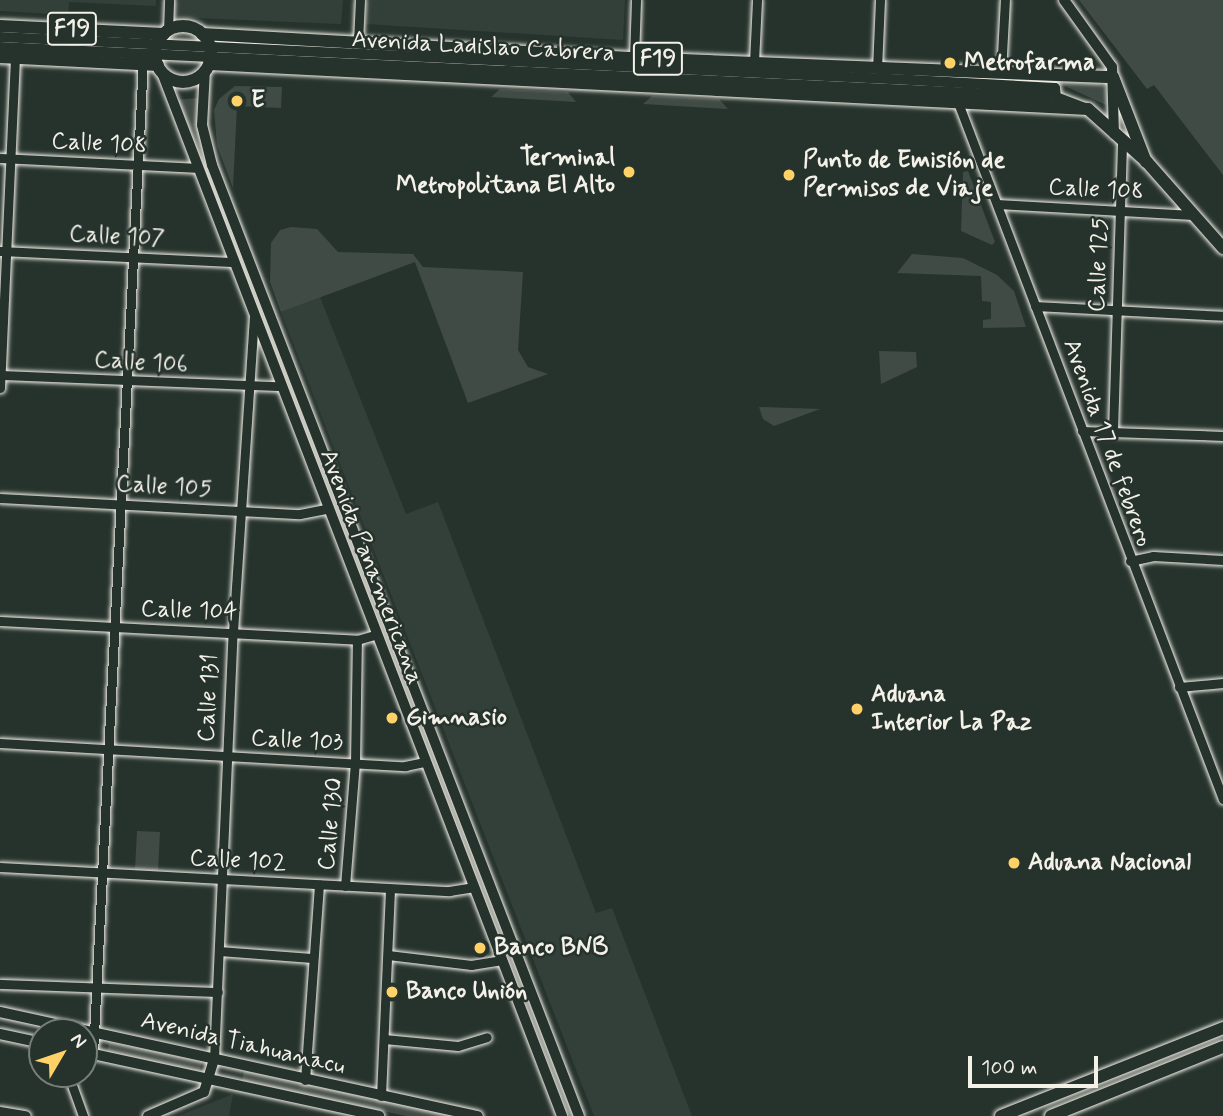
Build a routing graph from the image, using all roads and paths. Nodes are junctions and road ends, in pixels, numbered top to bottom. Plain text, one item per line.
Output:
1 (169, 0) edge
2 (360, 0) edge
3 (636, 0) edge
4 (757, 0) edge
5 (880, 0) edge
6 (1004, 0) edge
7 (1064, 0) edge
8 (0, 26) edge
9 (0, 37) edge
10 (358, 42) junction
11 (0, 47) edge
12 (153, 49) junction
13 (207, 54) junction
14 (0, 57) edge
15 (15, 58) junction
16 (634, 58) junction
17 (754, 62) junction
18 (877, 69) junction
19 (891, 69) junction
20 (935, 70) junction
21 (1001, 73) junction
22 (1113, 77) junction
23 (911, 80) junction
24 (1056, 93) junction
25 (957, 99) junction
26 (1088, 109) junction
27 (1118, 138) junction
28 (0, 158) edge
29 (10, 158) junction
30 (1146, 162) junction
31 (137, 165) junction
32 (195, 169) junction
33 (997, 204) junction
34 (1121, 211) junction
35 (1194, 215) junction
36 (1223, 248) edge
37 (3, 251) edge
38 (133, 257) junction
39 (232, 262) junction
40 (255, 279) junction
41 (241, 284) junction
42 (1035, 306) junction
43 (1117, 311) junction
44 (1223, 316) edge
45 (254, 318) junction
46 (0, 375) edge
47 (127, 382) junction
48 (279, 386) junction
49 (250, 387) junction
50 (0, 388) edge
51 (1082, 431) junction
52 (1113, 431) junction
53 (1223, 436) edge
54 (0, 498) edge
55 (121, 504) junction
56 (326, 509) junction
57 (240, 511) junction
58 (1223, 560) edge
59 (1130, 561) junction
60 (0, 621) edge
61 (114, 627) junction
62 (233, 632) junction
63 (375, 635) junction
64 (357, 640) junction
65 (1223, 683) edge
66 (1179, 687) junction
67 (0, 743) edge
68 (108, 750) junction
69 (227, 757) junction
70 (425, 761) junction
71 (355, 763) junction
72 (1223, 799) edge
73 (0, 867) edge
74 (102, 873) junction
75 (222, 880) junction
76 (319, 885) junction
77 (345, 886) junction
78 (473, 887) junction
79 (390, 889) junction
80 (219, 951) junction
81 (388, 955) junction
82 (312, 958) junction
83 (501, 960) junction
84 (0, 984) edge
85 (96, 991) junction
86 (218, 992) junction
87 (0, 1012) edge
88 (95, 1018) edge
89 (28, 1019) edge
90 (1223, 1028) edge
91 (98, 1033) edge
92 (0, 1034) edge
93 (487, 1037) dead end
94 (384, 1039) junction
95 (28, 1040) edge
96 (1223, 1047) edge
97 (98, 1055) edge
98 (214, 1059) junction
99 (209, 1080) junction
100 (305, 1080) junction
101 (73, 1088) edge
102 (381, 1096) junction
103 (0, 1112) edge
104 (26, 1116) edge
105 (83, 1116) edge
106 (148, 1116) edge
107 (379, 1116) edge
108 (478, 1116) edge
109 (562, 1116) edge
110 (579, 1116) edge
111 (1001, 1116) edge
112 (1051, 1116) edge

1 - 12 street
2 - 10 street
3 - 16 street
4 - 17 street
5 - 18 street
6 - 21 street
7 - 22 main road
8 - 12 highway, Avenida Ladislao Cabrera / F19
9 - 12 main road, Avenida Ladislao Cabrera / F19
10 - 13 highway, Avenida Ladislao Cabrera / F19
10 - 16 highway, Avenida Ladislao Cabrera / F19
11 - 12 main road, Avenida Ladislao Cabrera / F19
12 - 13 main road, Avenida Ladislao Cabrera / F19
12 - 13 highway, F19
12 - 13 highway, F19
12 - 15 highway, Avenida Ladislao Cabrera / F19
12 - 31 street
12 - 32 main road, Avenida Panamericana
13 - 23 main road, Avenida Ladislao Cabrera / F19
13 - 24 main road, Avenida Ladislao Cabrera / F19
13 - 25 highway, Avenida Ladislao Cabrera / F19
13 - 40 main road, Avenida Panamericana
14 - 15 highway, Avenida Ladislao Cabrera / F19
15 - 29 street
16 - 17 highway, Avenida Ladislao Cabrera / F19
17 - 18 highway, Avenida Ladislao Cabrera / F19
18 - 19 highway, Avenida Ladislao Cabrera / F19
19 - 20 highway, Avenida Ladislao Cabrera / F19
19 - 23 highway
20 - 21 highway, Avenida Ladislao Cabrera / F19
20 - 23 highway
21 - 22 highway, Avenida Ladislao Cabrera / F19
22 - 27 main road
22 - 30 highway, Avenida Ladislao Cabrera / F19
23 - 24 main road, Avenida Ladislao Cabrera / F19
24 - 26 main road, Avenida Ladislao Cabrera / F19
25 - 26 highway, Avenida Ladislao Cabrera / F19
25 - 33 street, Avenida 17 de febrero
26 - 27 highway, Avenida Ladislao Cabrera / F19
27 - 30 highway, Avenida Ladislao Cabrera / F19
27 - 34 street, Calle 125
28 - 29 street, Calle 108
29 - 31 street, Calle 108
29 - 37 street
30 - 35 highway, Avenida Ladislao Cabrera / F19
31 - 32 street, Calle 108
31 - 38 street
32 - 39 main road, Avenida Panamericana
33 - 34 street, Calle 108
33 - 42 street, Avenida 17 de febrero
34 - 35 street, Calle 108
34 - 43 street, Calle 125
35 - 36 highway, Avenida Ladislao Cabrera / F19
37 - 38 street, Calle 107
37 - 46 street
38 - 39 street, Calle 107
38 - 47 street
39 - 41 main road, Avenida Panamericana
40 - 41 main road
40 - 110 main road, Avenida Panamericana
41 - 45 main road, Avenida Panamericana
42 - 43 street
42 - 51 street, Avenida 17 de febrero
43 - 44 street
43 - 52 street, Calle 125
45 - 48 main road, Avenida Panamericana
45 - 49 street, Calle 131
46 - 47 street, Calle 106
46 - 50 street
47 - 49 street, Calle 106
47 - 55 street
48 - 49 street, Calle 106
48 - 56 main road, Avenida Panamericana
49 - 57 street, Calle 131
51 - 52 street
51 - 59 street, Avenida 17 de febrero
52 - 53 street
54 - 55 street, Calle 105
55 - 57 street, Calle 105
55 - 61 street
56 - 57 street, Calle 105
56 - 63 main road, Avenida Panamericana
57 - 62 street, Calle 131
58 - 59 street
59 - 66 street, Avenida 17 de febrero
60 - 61 street, Calle 104
61 - 62 street, Calle 104
61 - 68 street
62 - 64 street, Calle 104
62 - 69 street, Calle 131
63 - 64 street, Calle 104
63 - 70 main road, Avenida Panamericana
64 - 71 street, Calle 130
65 - 66 street
66 - 72 street, Avenida 17 de febrero
67 - 68 street, Calle 103
68 - 69 street, Calle 103
68 - 74 street
69 - 71 street, Calle 103
69 - 75 street, Calle 131
70 - 71 street, Calle 103
70 - 78 main road, Avenida Panamericana
71 - 77 street, Calle 130
73 - 74 street, Calle 102
74 - 75 street, Calle 102
74 - 85 street
75 - 76 street, Calle 102
75 - 80 street, Calle 131
76 - 77 street, Calle 102
76 - 82 street
77 - 79 street, Calle 102
78 - 79 street, Calle 102
78 - 83 main road, Avenida Panamericana
79 - 81 street
80 - 82 street
80 - 86 street, Calle 131
81 - 83 street
81 - 94 street
82 - 100 street
83 - 109 main road, Avenida Panamericana
84 - 85 street
85 - 86 street
85 - 88 street
86 - 98 street, Calle 131
87 - 89 main road, Avenida Tiahuanacu
90 - 111 highway
91 - 98 main road, Avenida Tiahuanacu
92 - 95 main road
93 - 94 street
94 - 102 street
96 - 112 highway
97 - 99 main road, Avenida Tiahuanacu
98 - 99 main road, Calle 131
98 - 100 main road, Avenida Tiahuanacu
99 - 106 main road
99 - 107 main road, Avenida Tiahuanacu
100 - 102 main road, Avenida Tiahuanacu
101 - 105 street
102 - 108 main road, Avenida Tiahuanacu
103 - 104 main road

